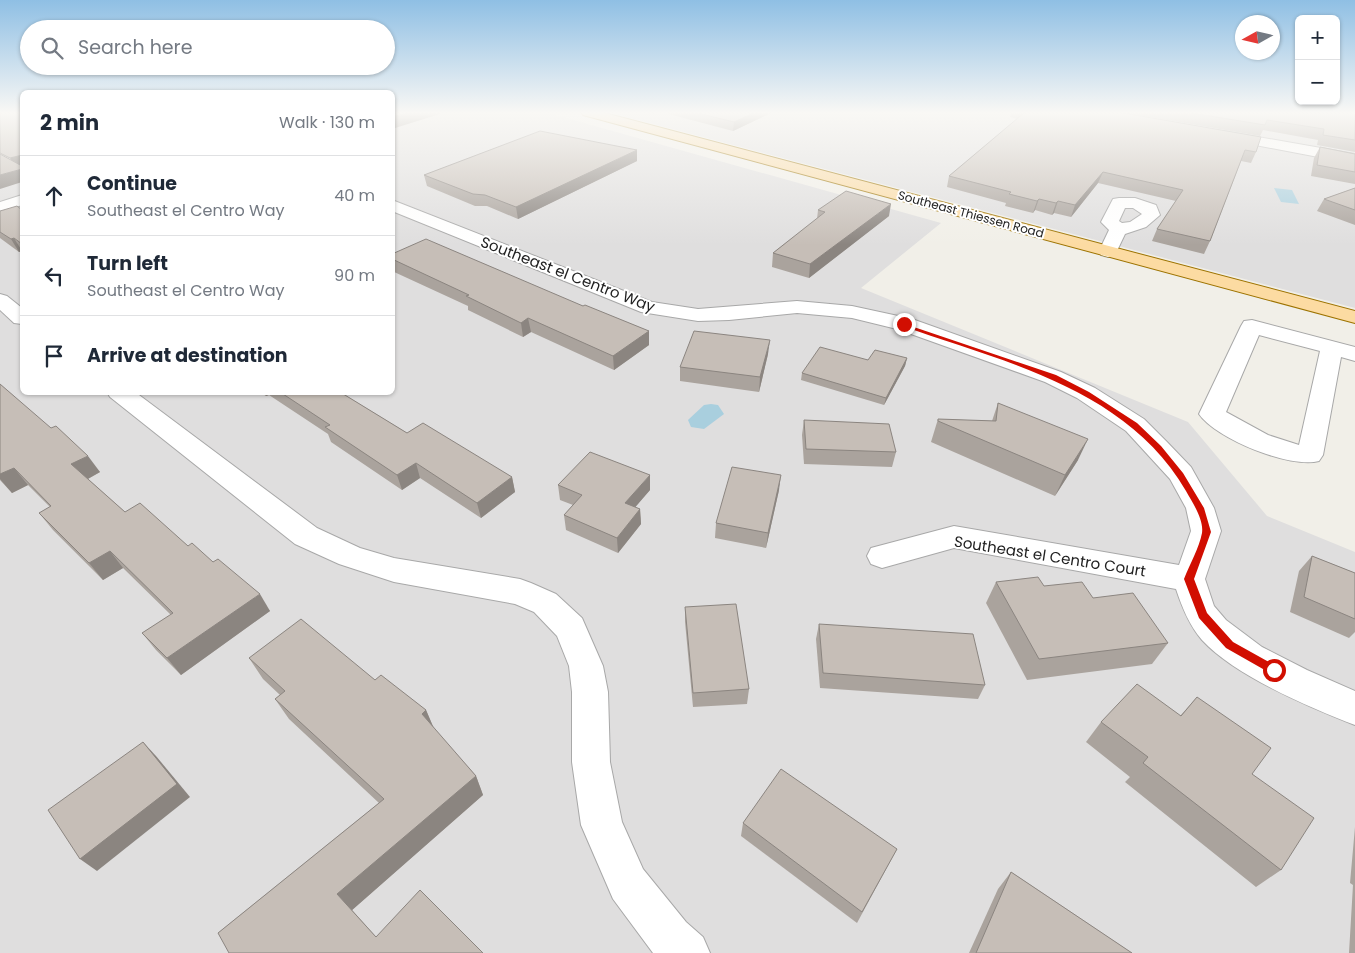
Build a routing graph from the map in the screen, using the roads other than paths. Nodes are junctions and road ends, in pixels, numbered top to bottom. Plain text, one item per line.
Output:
1 (754, 156) edge
2 (1341, 156) edge
3 (1355, 159) edge
4 (20, 201) edge
5 (395, 206) edge
6 (0, 207) edge
7 (1118, 229) dead end
8 (1108, 251) junction
9 (0, 300) edge
10 (20, 316) edge
11 (1355, 317) edge
12 (1332, 347) junction
13 (1355, 354) edge
14 (123, 395) edge
15 (882, 556) dead end
16 (1189, 579) junction
17 (1355, 708) edge
18 (672, 948) edge

1 - 8 main road, Southeast Thiessen Road
2 - 3 street
4 - 6 street
5 - 16 street, Southeast el Centro Way
7 - 8 street
8 - 11 main road, Southeast Thiessen Road
9 - 10 street
12 - 12 street
12 - 13 street
14 - 18 street
15 - 16 street, Southeast el Centro Court
16 - 17 street

